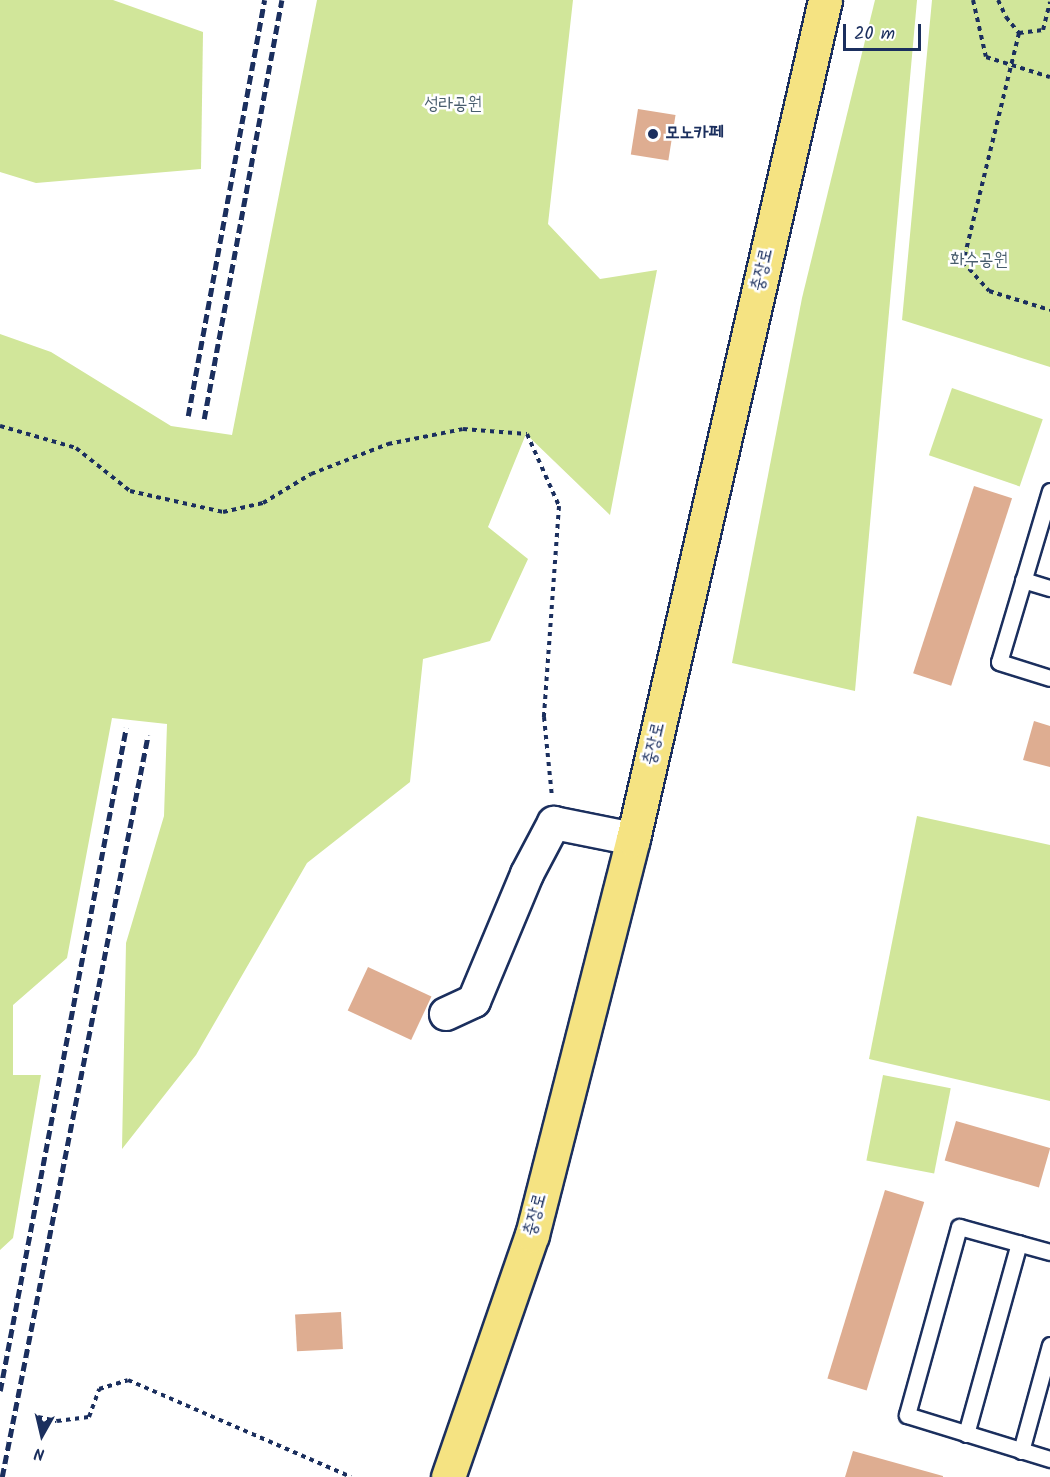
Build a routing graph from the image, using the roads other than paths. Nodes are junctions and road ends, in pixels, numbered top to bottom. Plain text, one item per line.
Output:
1 (825, 0) edge
2 (1050, 491) edge
3 (1044, 532) edge
4 (1023, 580) junction
5 (1050, 588) edge
6 (1050, 678) edge
7 (633, 839) junction
8 (446, 1014) dead end
9 (1019, 1243) junction
10 (1050, 1252) edge
11 (1050, 1346) edge
12 (966, 1434) junction
13 (1021, 1450) junction
14 (1050, 1459) edge
15 (448, 1477) edge

1 - 7 main road, 충장로
2 - 3 lane
3 - 4 lane
4 - 5 lane
4 - 6 lane
7 - 8 street
7 - 15 main road, 충장로
9 - 10 lane
9 - 12 lane
9 - 12 lane
11 - 13 lane
12 - 13 lane
13 - 14 lane

